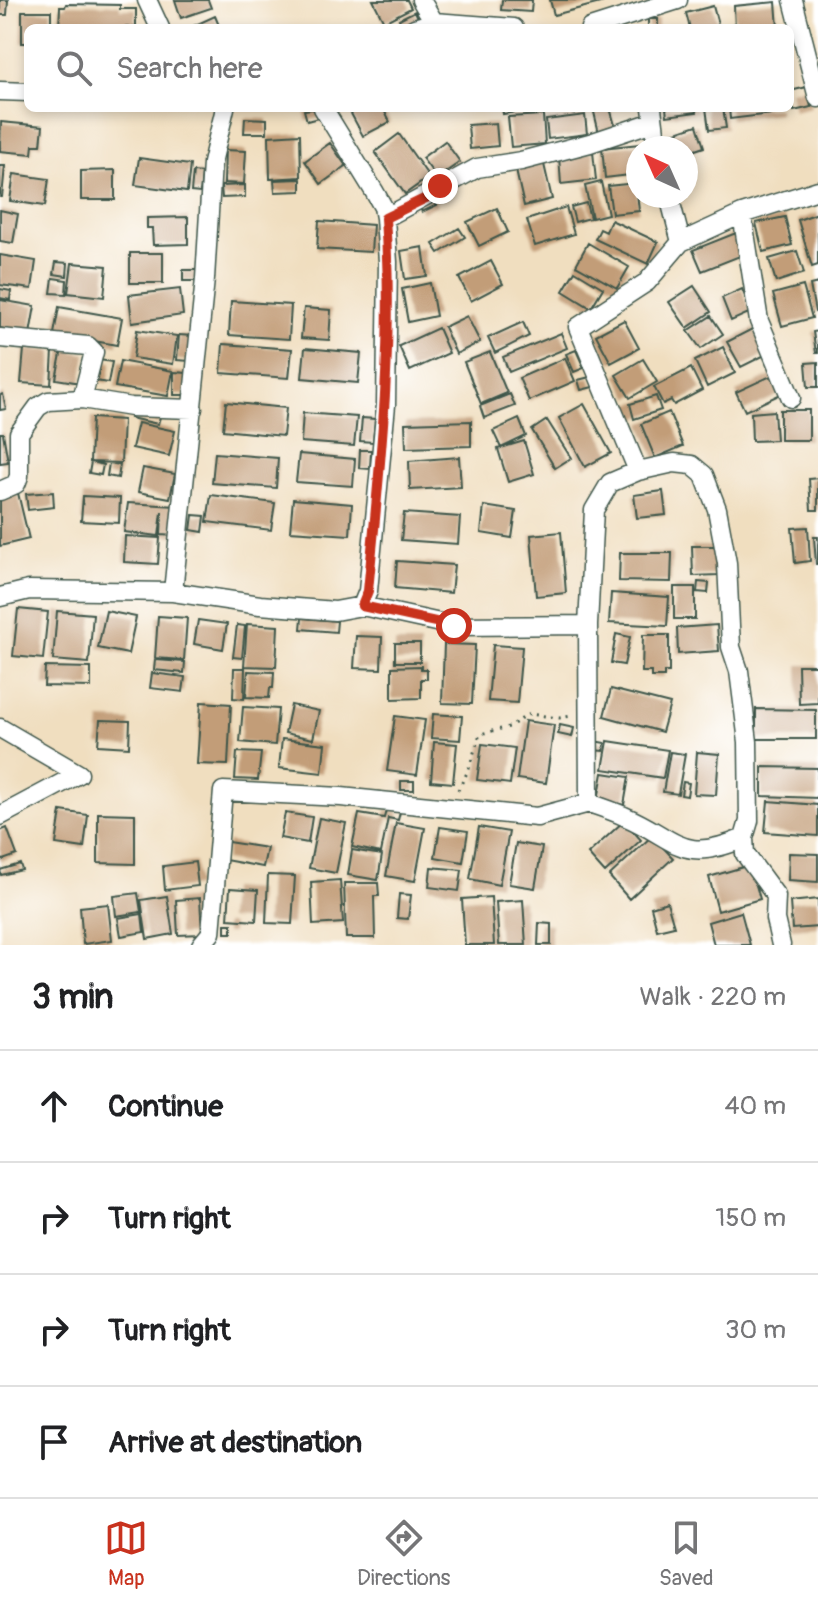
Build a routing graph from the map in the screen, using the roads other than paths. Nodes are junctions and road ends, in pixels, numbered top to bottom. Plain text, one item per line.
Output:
1 (147, 0) edge
2 (421, 0) edge
3 (678, 0) edge
4 (793, 0) edge
5 (628, 15) edge
6 (434, 22) junction
7 (158, 24) edge
8 (427, 24) edge
9 (461, 24) edge
10 (602, 24) edge
11 (799, 62) edge
12 (0, 91) edge
13 (24, 92) edge
14 (818, 98) edge
15 (224, 112) edge
16 (325, 112) edge
17 (652, 115) edge
18 (655, 136) edge
19 (818, 190) edge
20 (672, 208) edge
21 (742, 214) junction
22 (385, 218) junction
23 (681, 242) junction
24 (0, 338) edge
25 (791, 398) dead end
26 (82, 399) junction
27 (193, 409) junction
28 (638, 471) junction
29 (0, 491) edge
30 (2, 590) edge
31 (173, 592) junction
32 (362, 606) junction
33 (588, 625) junction
34 (0, 728) edge
35 (589, 803) junction
36 (0, 816) edge
37 (744, 838) junction
38 (201, 945) edge
39 (781, 945) edge

1 - 7 street
2 - 6 street
3 - 5 street
4 - 11 street
5 - 10 street
6 - 8 street
6 - 9 street
11 - 14 street
12 - 13 street
15 - 27 street
16 - 22 street
17 - 18 street
17 - 22 street
19 - 21 street
20 - 23 street
21 - 23 street
21 - 25 street
22 - 32 street
23 - 28 street
24 - 26 street
26 - 27 street
26 - 29 street
27 - 31 street
28 - 33 street
28 - 37 street
30 - 31 street
31 - 32 street
32 - 33 street
33 - 35 street
34 - 36 street
35 - 37 street
35 - 38 street
37 - 39 street

